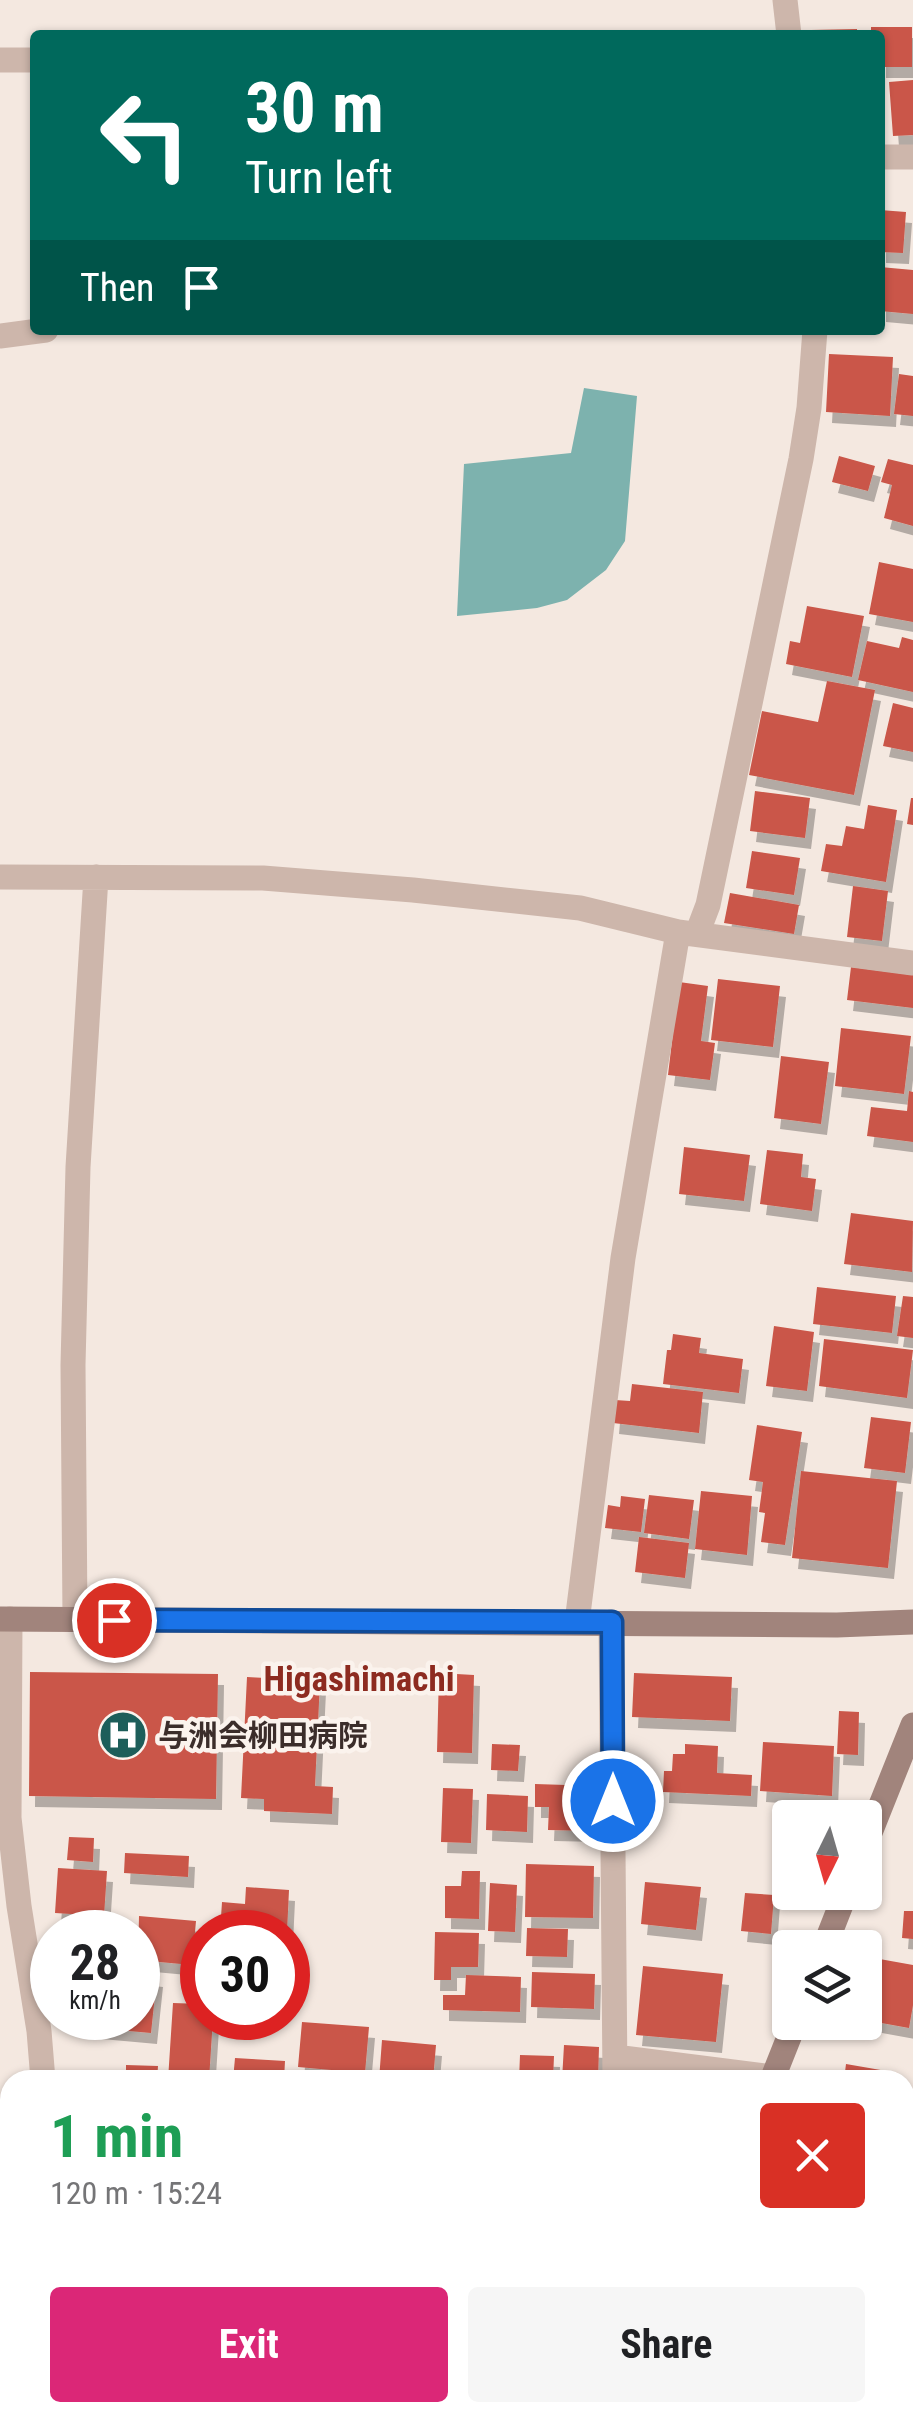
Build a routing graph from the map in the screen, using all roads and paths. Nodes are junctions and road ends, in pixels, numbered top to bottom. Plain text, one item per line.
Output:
1 (785, 0) edge
2 (788, 30) edge
3 (0, 60) edge
4 (30, 60) edge
5 (913, 157) edge
6 (885, 158) edge
7 (30, 332) edge
8 (814, 335) edge
9 (0, 336) edge
10 (0, 877) edge
11 (96, 877) junction
12 (687, 933) junction
13 (913, 963) edge
14 (5, 1619) edge
15 (75, 1620) junction
16 (577, 1622) junction
17 (612, 1622) junction
18 (913, 1622) edge
19 (913, 1724) edge
20 (882, 1802) edge
21 (787, 2040) edge
22 (615, 2069) edge
23 (42, 2070) edge
24 (775, 2070) edge

1 - 2 street
3 - 4 street
5 - 6 street
7 - 9 street
8 - 12 street
10 - 11 street
11 - 12 street
11 - 15 street
12 - 13 street
12 - 16 street
14 - 15 street
14 - 23 street
15 - 16 street
16 - 17 street
17 - 18 street
17 - 22 street
19 - 20 street
21 - 24 street

